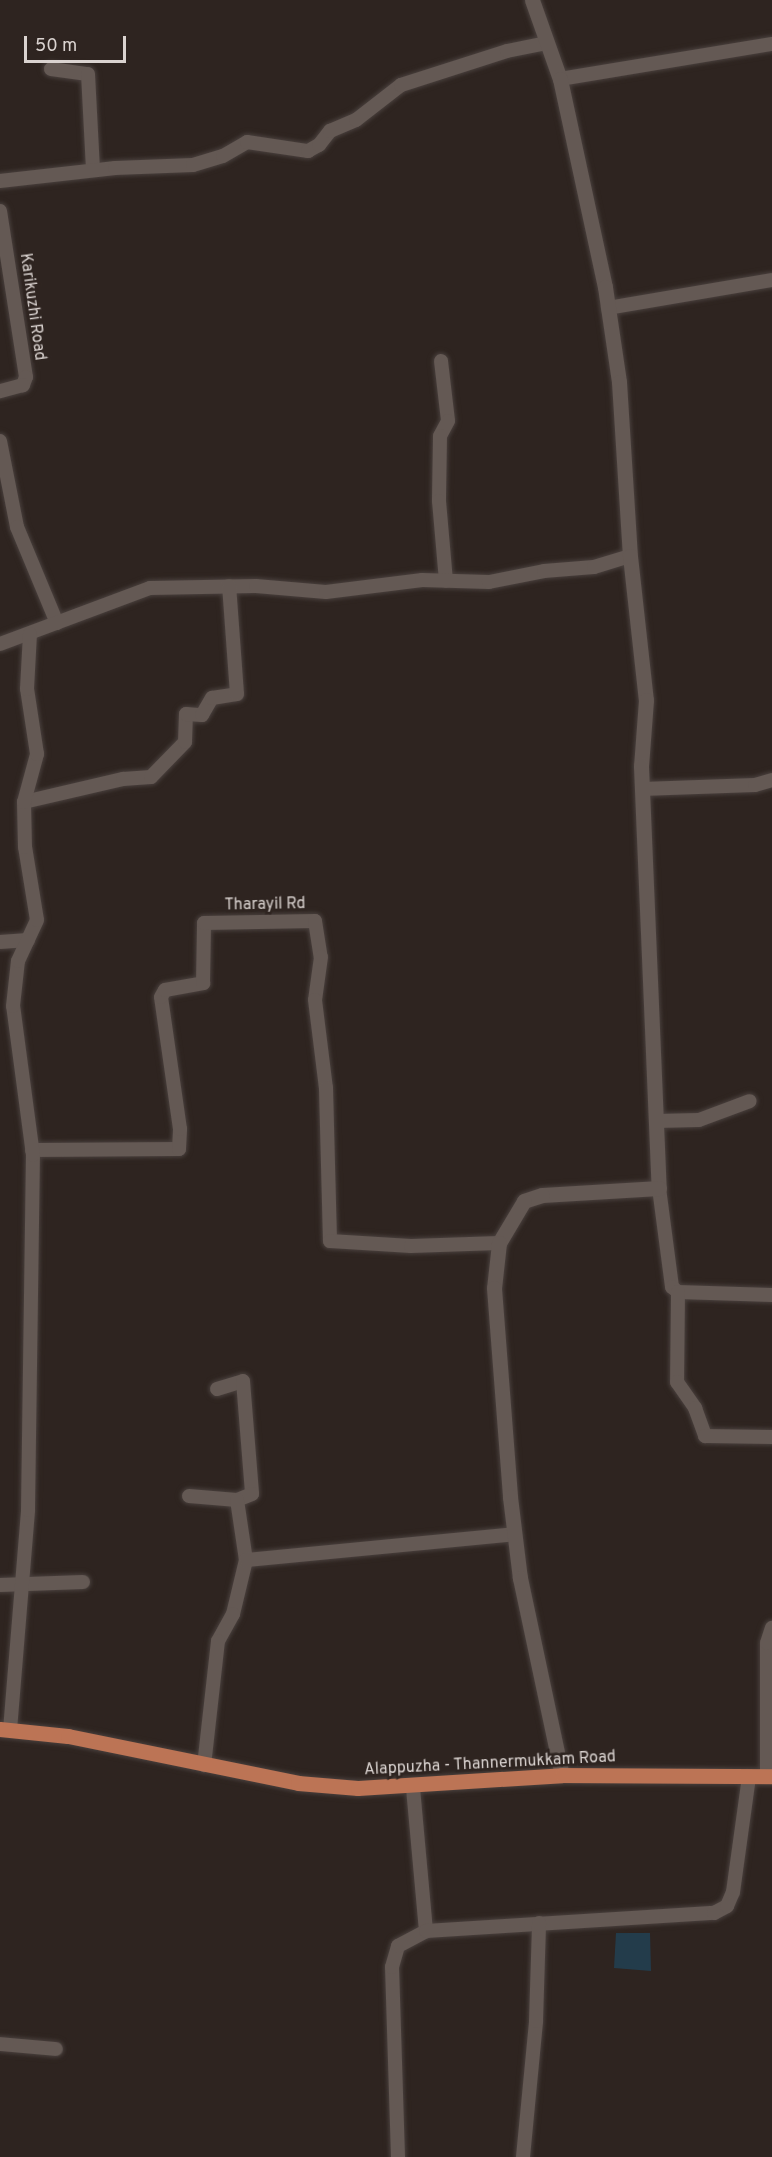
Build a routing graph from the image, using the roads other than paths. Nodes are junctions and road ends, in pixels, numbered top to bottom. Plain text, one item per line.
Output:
1 (532, 0) edge
2 (547, 44) junction
3 (772, 44) edge
4 (51, 69) dead end
5 (560, 79) junction
6 (93, 170) junction
7 (0, 181) edge
8 (0, 211) edge
9 (772, 280) edge
10 (608, 308) junction
11 (441, 361) dead end
12 (0, 391) edge
13 (0, 441) edge
14 (630, 556) junction
15 (446, 581) junction
16 (229, 586) junction
17 (57, 623) junction
18 (30, 634) junction
19 (0, 644) edge
20 (772, 780) edge
21 (642, 789) junction
22 (24, 802) junction
23 (28, 940) junction
24 (0, 942) edge
25 (750, 1101) dead end
26 (656, 1121) junction
27 (32, 1150) junction
28 (659, 1188) junction
29 (498, 1243) junction
30 (678, 1292) junction
31 (772, 1295) edge
32 (217, 1389) dead end
33 (771, 1440) edge
34 (189, 1496) dead end
35 (237, 1500) junction
36 (515, 1534) junction
37 (246, 1560) junction
38 (83, 1582) dead end
39 (0, 1584) edge
40 (21, 1586) junction
41 (772, 1628) edge
42 (5, 1729) edge
43 (204, 1765) junction
44 (562, 1775) junction
45 (749, 1776) junction
46 (770, 1776) edge
47 (413, 1788) junction
48 (539, 1923) junction
49 (426, 1931) junction
50 (0, 2044) edge
51 (56, 2049) dead end
52 (398, 2157) edge
53 (523, 2157) edge

1 - 2 main road
2 - 5 main road
2 - 6 street
3 - 5 street
4 - 6 street
5 - 10 main road
6 - 7 street
8 - 12 street, Karikuzhi Road
9 - 10 street
10 - 14 main road
11 - 15 street
13 - 17 street
14 - 15 street
14 - 21 main road
15 - 16 street
16 - 17 street
16 - 22 street
17 - 18 street
18 - 19 street
18 - 22 street
20 - 21 street
21 - 26 main road
22 - 23 street
23 - 24 street
23 - 27 street
25 - 26 street
26 - 28 main road
27 - 29 street, Tharayil Rd
27 - 40 street
28 - 29 main road
28 - 30 street
29 - 36 main road
30 - 31 street
30 - 33 street
32 - 35 street
34 - 35 street
35 - 37 street
36 - 37 street
36 - 44 main road
37 - 43 street
38 - 40 street
39 - 40 street
40 - 42 street
41 - 46 street
42 - 43 main road, Alappuzha - Thannermukkam Road
43 - 47 main road, Alappuzha - Thannermukkam Road
44 - 45 main road, Alappuzha - Thannermukkam Road
44 - 47 main road, Alappuzha - Thannermukkam Road
45 - 46 main road, Alappuzha - Thannermukkam Road
45 - 48 street
47 - 49 street
48 - 49 street
48 - 53 street
49 - 52 street
50 - 51 street

